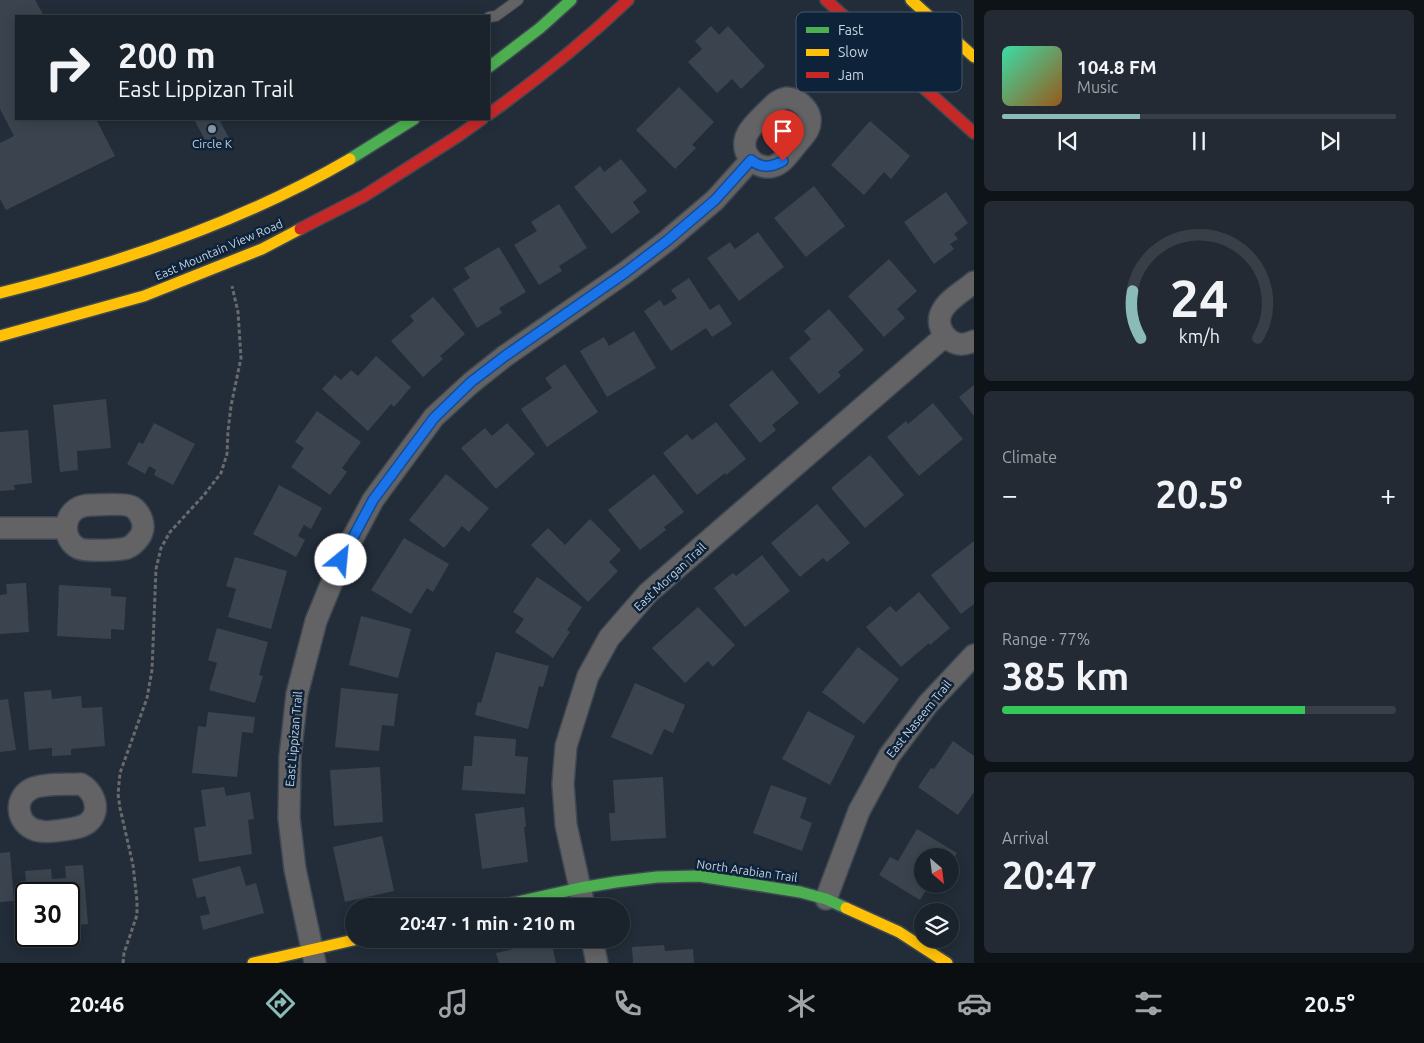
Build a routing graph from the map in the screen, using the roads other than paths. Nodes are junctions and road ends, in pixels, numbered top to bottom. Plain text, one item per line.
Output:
1 (518, 0) edge
2 (571, 0) edge
3 (628, 0) edge
4 (826, 0) edge
5 (911, 0) edge
6 (839, 12) edge
7 (924, 12) edge
8 (490, 17) edge
9 (962, 46) edge
10 (974, 57) edge
11 (490, 66) edge
12 (928, 92) edge
13 (490, 113) edge
14 (412, 120) edge
15 (481, 120) edge
16 (974, 133) edge
17 (751, 160) dead end
18 (974, 282) edge
19 (0, 294) edge
20 (0, 336) edge
21 (945, 336) junction
22 (974, 341) edge
23 (0, 528) edge
24 (66, 528) dead end
25 (974, 655) edge
26 (582, 897) edge
27 (826, 899) junction
28 (345, 944) edge
29 (594, 948) edge
30 (313, 956) edge
31 (253, 963) edge
32 (597, 963) edge
33 (946, 963) edge

1 - 8 lane
2 - 11 main road
3 - 13 main road
4 - 6 main road
5 - 7 main road
9 - 10 main road
12 - 16 main road
14 - 19 main road, East Mountain View Road
15 - 20 main road, East Mountain View Road
17 - 30 street, East Lippizan Trail
18 - 21 street
21 - 22 street
21 - 26 street, East Morgan Trail
23 - 24 street
25 - 27 street, East Naseem Trail
26 - 27 main road, North Arabian Trail
27 - 33 main road, North Arabian Trail
28 - 30 main road
29 - 32 street
30 - 31 main road

